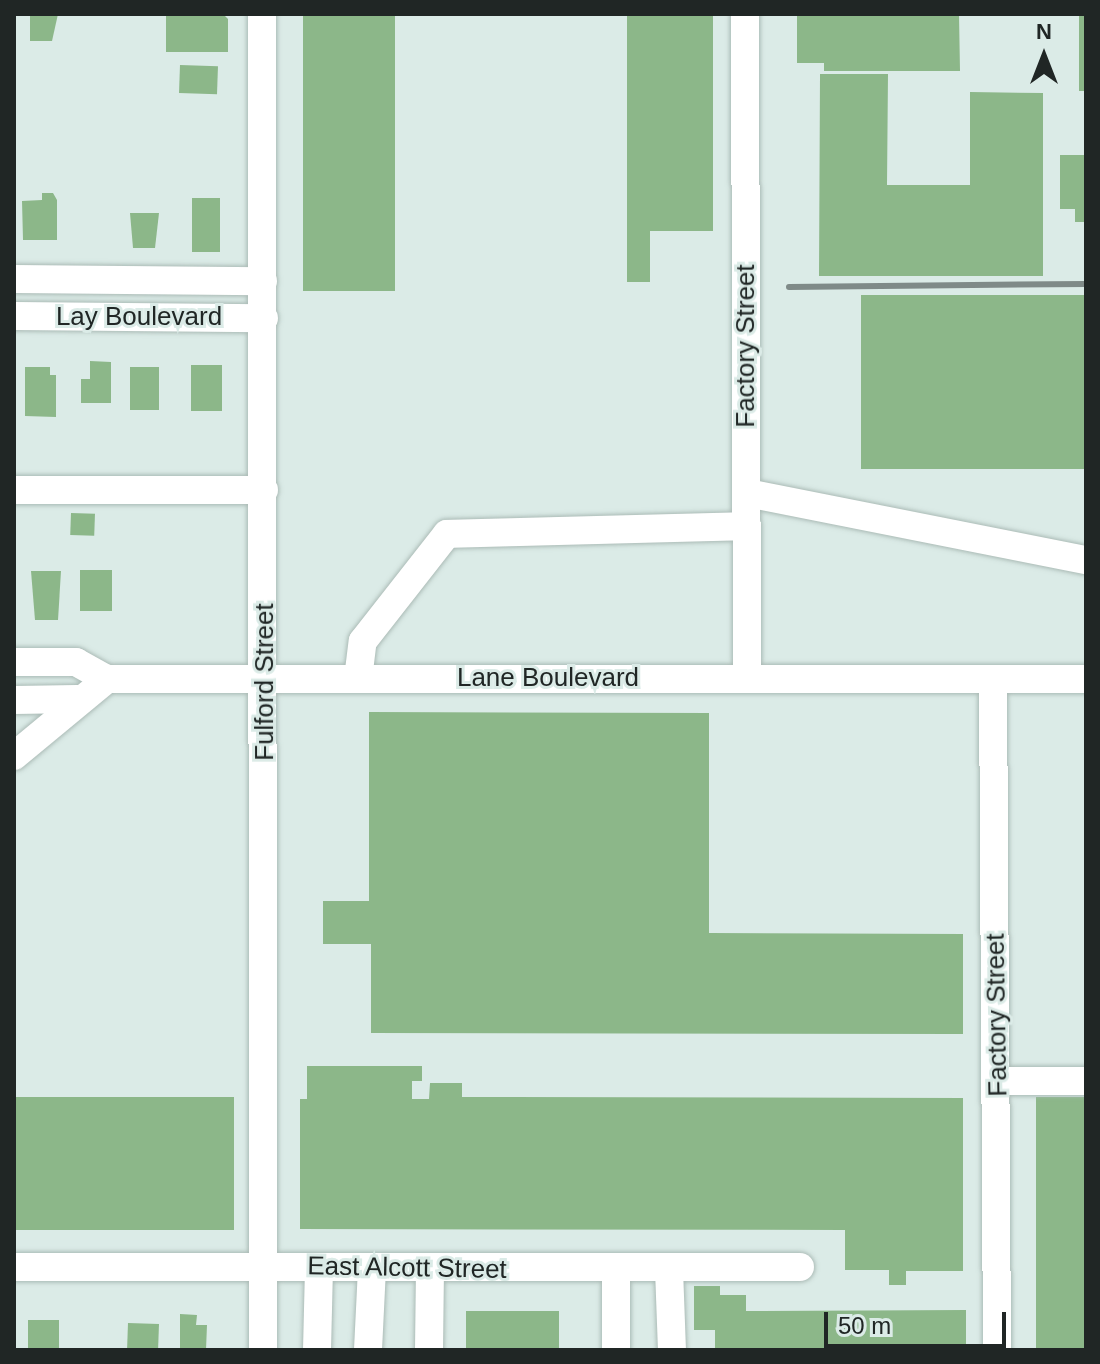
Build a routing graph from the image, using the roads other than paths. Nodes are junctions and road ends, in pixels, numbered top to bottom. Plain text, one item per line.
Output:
1 (262, 14) edge
2 (745, 14) edge
3 (14, 279) edge
4 (263, 281) junction
5 (14, 316) edge
6 (264, 318) junction
7 (14, 490) edge
8 (264, 490) junction
9 (747, 493) junction
10 (747, 526) junction
11 (1086, 560) edge
12 (14, 662) edge
13 (747, 678) junction
14 (107, 679) junction
15 (265, 679) junction
16 (358, 679) junction
17 (993, 679) junction
18 (1086, 679) edge
19 (77, 699) junction
20 (14, 700) edge
21 (14, 756) edge
22 (998, 1081) junction
23 (1086, 1081) edge
24 (14, 1267) edge
25 (262, 1267) junction
26 (319, 1267) junction
27 (800, 1267) dead end
28 (372, 1269) junction
29 (430, 1269) junction
30 (616, 1269) junction
31 (669, 1269) junction
32 (263, 1350) edge
33 (317, 1350) edge
34 (368, 1350) edge
35 (429, 1350) edge
36 (616, 1350) edge
37 (672, 1350) edge
38 (997, 1350) edge

1 - 4 street, Fulford Street
2 - 9 street, Factory Street
3 - 4 street, Lay Boulevard
4 - 6 street, Fulford Street
5 - 6 street, Lay Boulevard
6 - 8 street, Fulford Street
7 - 8 street
8 - 15 street, Fulford Street
9 - 10 street, Factory Street
9 - 11 street
10 - 13 street, Factory Street
10 - 16 street
12 - 14 street, Lane Boulevard
13 - 16 street, Lane Boulevard
13 - 17 street, Lane Boulevard
14 - 15 street, Lane Boulevard
14 - 19 street
15 - 16 street, Lane Boulevard
15 - 25 street, Fulford Street
17 - 18 street, Lane Boulevard
17 - 22 street, Factory Street
19 - 20 street
19 - 21 street
22 - 23 street
22 - 38 street, Factory Street
24 - 25 street, East Alcott Street
25 - 26 street, East Alcott Street
25 - 32 street, Fulford Street
26 - 28 street, East Alcott Street
26 - 33 street
27 - 31 street, East Alcott Street
28 - 29 street, East Alcott Street
28 - 34 street
29 - 30 street, East Alcott Street
29 - 35 street
30 - 31 street, East Alcott Street
30 - 36 street
31 - 37 street

